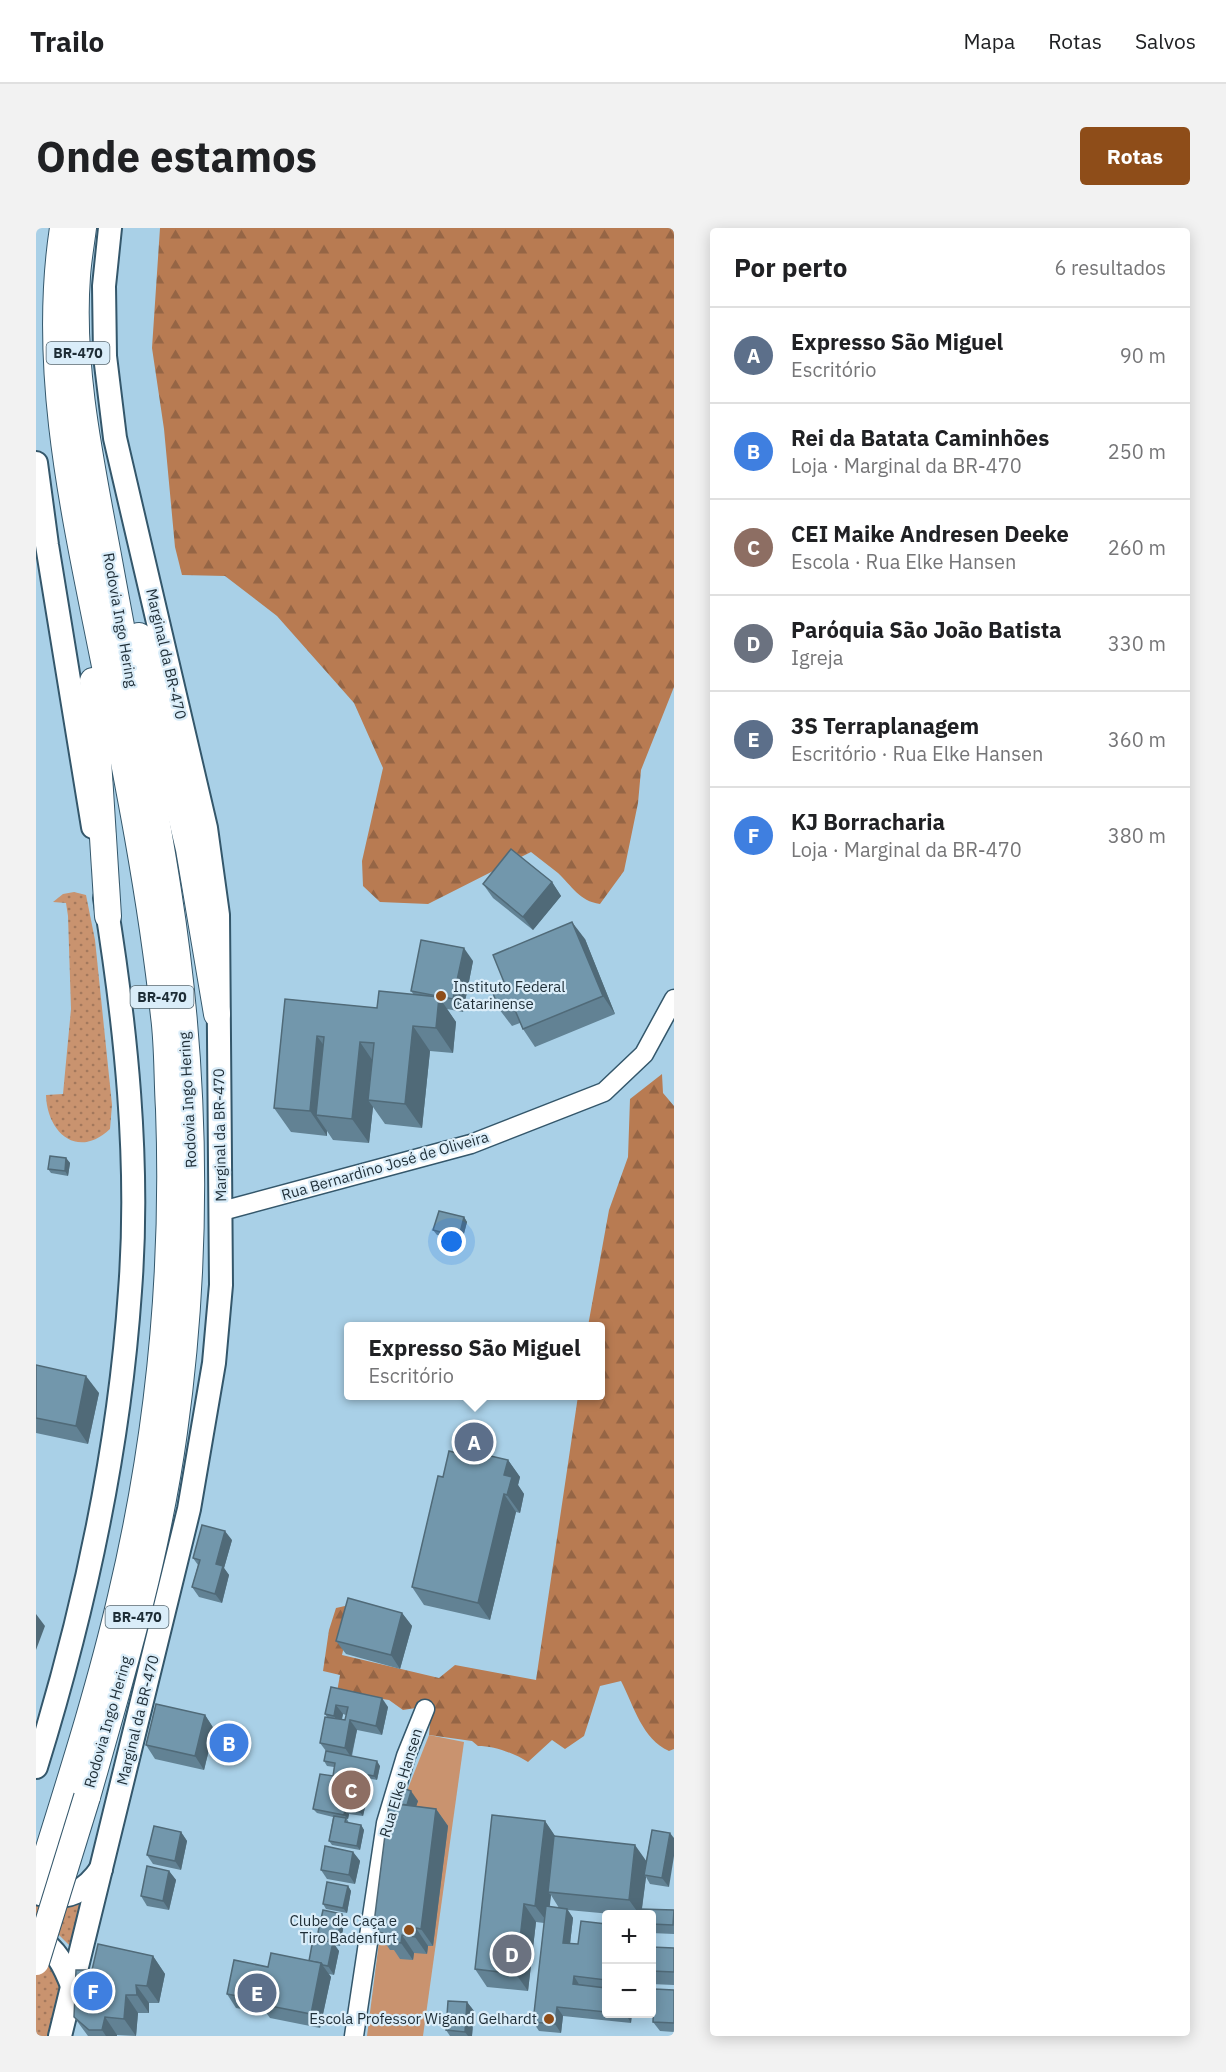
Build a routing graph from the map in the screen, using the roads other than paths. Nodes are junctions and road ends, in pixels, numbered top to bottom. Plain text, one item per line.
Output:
1 (63, 228) edge
2 (82, 228) edge
3 (110, 228) edge
4 (36, 462) edge
5 (94, 477) junction
6 (85, 567) junction
7 (108, 916) junction
8 (674, 999) edge
9 (217, 1014) junction
10 (222, 1211) junction
11 (425, 1708) dead end
12 (36, 1767) edge
13 (76, 1794) junction
14 (103, 1867) junction
15 (36, 1891) edge
16 (36, 1936) edge
17 (36, 1962) edge
18 (73, 1988) junction
19 (61, 2036) edge
20 (354, 2036) edge

1 - 6 highway, Rodovia Ingo Hering / BR-470
2 - 5 highway, Rodovia Ingo Hering / BR-470
3 - 9 main road, Marginal da BR-470
4 - 7 main road
5 - 9 highway
5 - 13 highway, Rodovia Ingo Hering / BR-470
6 - 7 highway
6 - 13 highway, Rodovia Ingo Hering / BR-470
7 - 12 main road
8 - 10 street, Rua Bernardino José de Oliveira
9 - 10 main road, Marginal da BR-470
10 - 14 main road, Marginal da BR-470
11 - 20 street, Rua Elke Hansen
13 - 15 highway, Rodovia Ingo Hering / BR-470
13 - 17 highway, Rodovia Ingo Hering / BR-470, bridge
14 - 15 main road
14 - 18 main road, Marginal da BR-470
16 - 18 main road
18 - 19 main road, Marginal da BR-470

